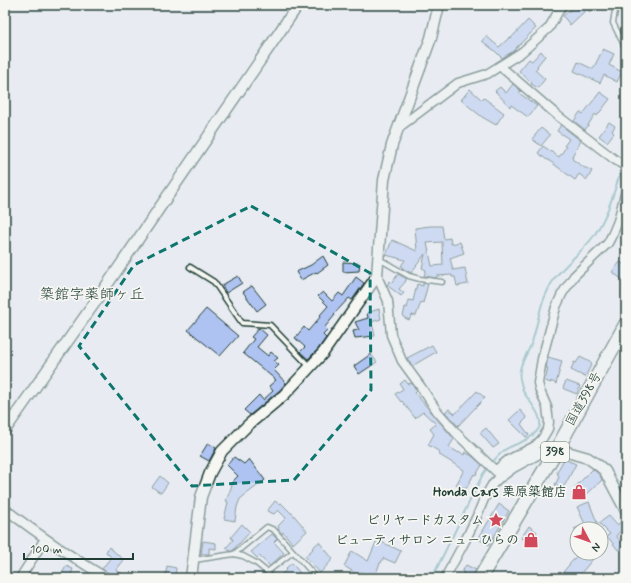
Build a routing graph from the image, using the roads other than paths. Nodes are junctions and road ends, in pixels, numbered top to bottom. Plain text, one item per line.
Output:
1 (298, 5) edge
2 (439, 5) edge
3 (562, 5) edge
4 (616, 5) edge
5 (626, 50) edge
6 (500, 66) junction
7 (398, 128) junction
8 (626, 166) edge
9 (626, 190) edge
10 (379, 259) junction
11 (190, 267) dead end
12 (377, 276) junction
13 (442, 282) dead end
14 (626, 324) edge
15 (310, 368) junction
16 (5, 430) edge
17 (557, 449) junction
18 (496, 471) junction
19 (5, 509) edge
20 (626, 511) edge
21 (45, 539) junction
22 (293, 552) junction
23 (234, 554) junction
24 (193, 560) junction
25 (267, 572) junction
26 (315, 576) dead end
27 (20, 578) edge
28 (107, 578) edge
29 (191, 578) edge
30 (271, 578) edge
31 (445, 578) edge
32 (480, 578) edge

1 - 16 street
2 - 7 street
3 - 6 street
4 - 5 lane
6 - 7 street
6 - 8 street
7 - 10 street
9 - 18 street
10 - 12 street
10 - 13 lane
11 - 15 lane
12 - 15 street
12 - 18 street
14 - 17 highway, 国道398号 / 398
15 - 24 street
17 - 18 street
17 - 20 street
17 - 32 highway, 国道398号 / 398
18 - 31 street
19 - 21 street
21 - 27 street
21 - 28 street
22 - 23 lane
22 - 25 lane
22 - 26 lane
23 - 24 lane
23 - 25 lane
24 - 29 street
25 - 30 lane

